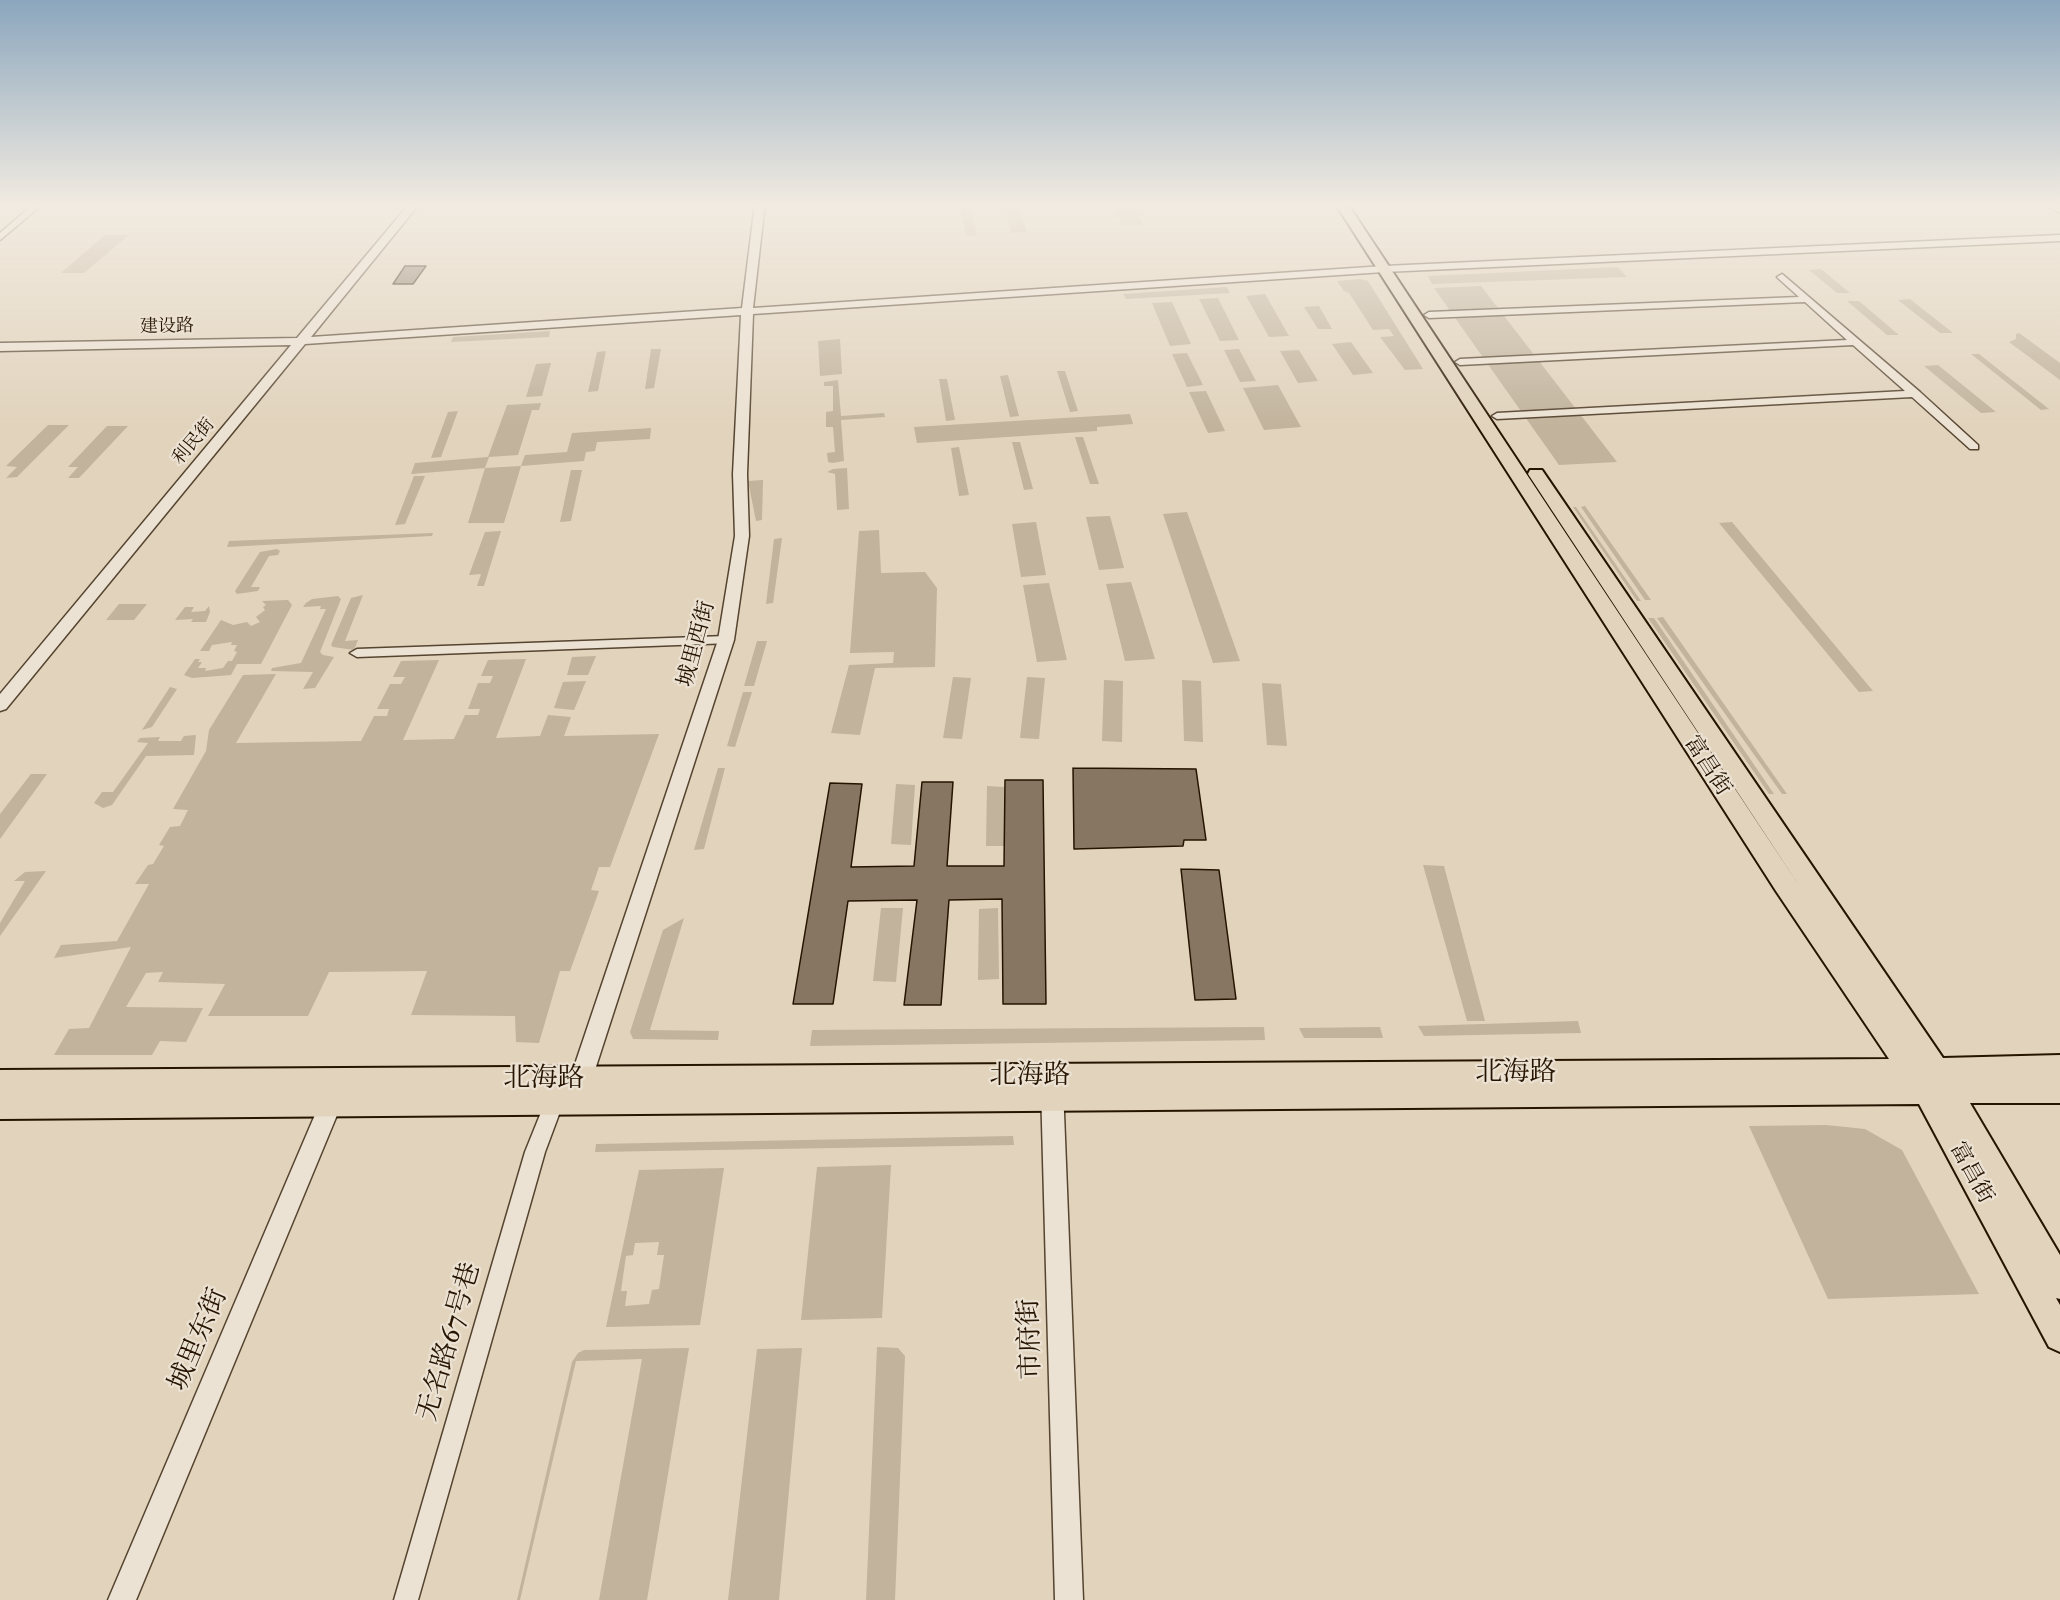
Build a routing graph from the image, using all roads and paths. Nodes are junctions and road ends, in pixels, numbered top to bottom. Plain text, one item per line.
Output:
1 (353, 278) edge
2 (751, 278) edge
3 (1258, 278) edge
4 (1397, 278) edge
5 (1398, 278) edge
6 (1783, 278) edge
7 (1807, 299) junction
8 (747, 311) junction
9 (1429, 315) junction
10 (301, 341) junction
11 (1856, 342) junction
12 (0, 347) edge
13 (1461, 362) junction
14 (1916, 394) junction
15 (1497, 416) junction
16 (1974, 447) dead end
17 (726, 639) junction
18 (357, 653) dead end
19 (0, 705) edge
20 (2060, 1067) edge
21 (581, 1079) junction
22 (1931, 1080) junction
23 (0, 1083) edge
24 (1052, 1087) junction
25 (2060, 1090) edge
26 (555, 1101) junction
27 (331, 1103) junction
28 (0, 1106) edge
29 (2060, 1284) edge
30 (2060, 1336) edge
31 (122, 1600) edge
32 (406, 1600) edge
33 (1069, 1600) edge

1 - 10 street, 利民街
2 - 8 street, 城里西街
3 - 8 street, 建设路
4 - 22 main road, 富昌街
5 - 9 main road, 富昌街
6 - 7 street
7 - 9 street
7 - 11 street
8 - 10 street, 建设路
8 - 17 street, 城里西街
9 - 13 main road, 富昌街
10 - 12 street, 建设路
10 - 19 street, 利民街
11 - 13 street
11 - 14 street
13 - 15 main road, 富昌街
14 - 15 street
14 - 16 street
15 - 22 main road, 富昌街
17 - 18 street
17 - 21 street, 城里西街
20 - 22 main road, 北海路
21 - 23 main road, 北海路
21 - 24 main road, 北海路
22 - 24 main road, 北海路
22 - 25 main road, 北海路
22 - 29 main road, 富昌街
22 - 30 main road, 富昌街
24 - 26 main road, 北海路
24 - 33 street, 市府街
26 - 27 main road, 北海路
26 - 32 street, 无名路67号巷
27 - 28 main road, 北海路
27 - 31 street, 城里东街

